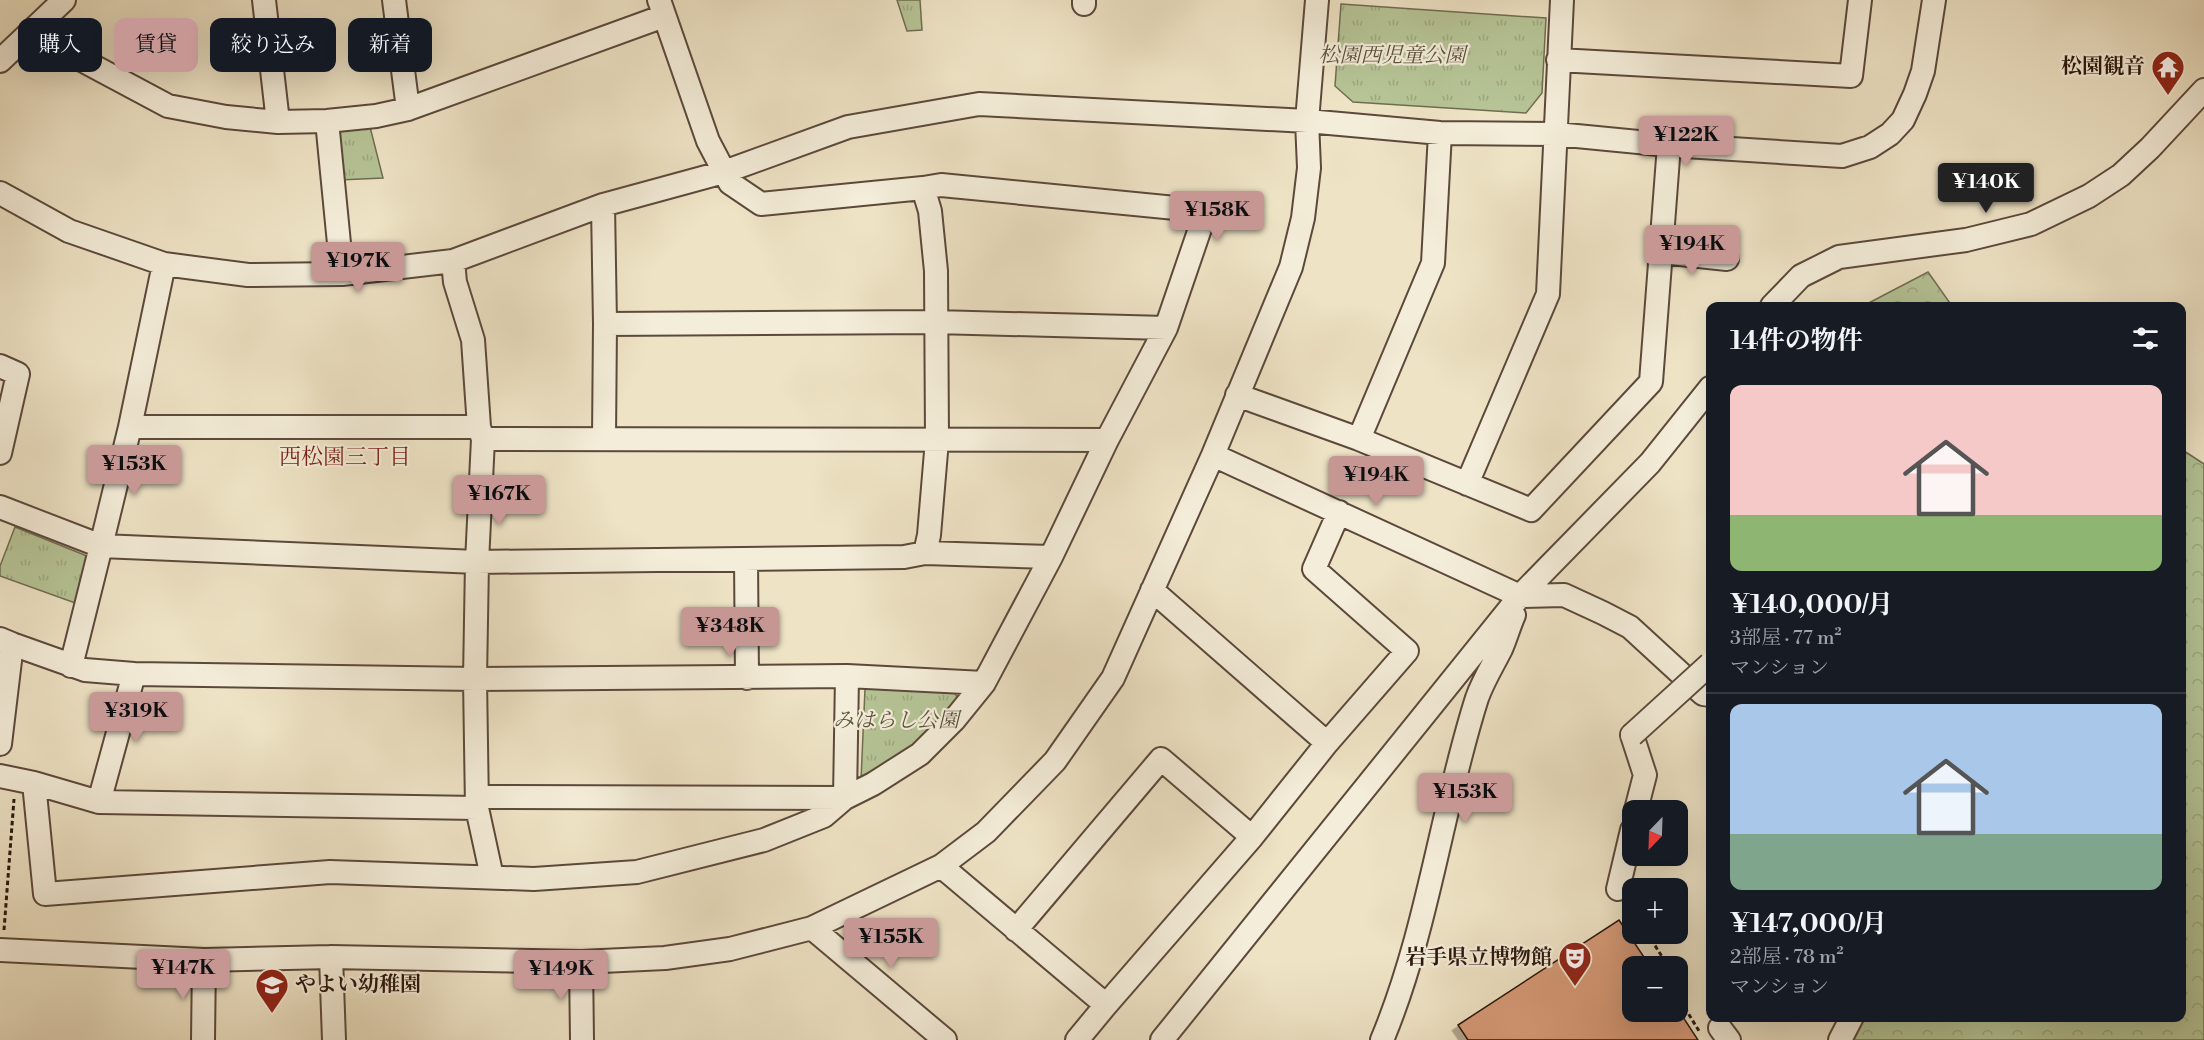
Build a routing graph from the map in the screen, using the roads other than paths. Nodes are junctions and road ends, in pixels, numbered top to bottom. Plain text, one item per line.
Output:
1 (64, 0) edge
2 (264, 0) edge
3 (394, 0) edge
4 (1317, 0) edge
5 (1562, 0) edge
6 (1860, 0) edge
7 (1934, 0) edge
8 (661, 8) edge
9 (45, 18) edge
10 (18, 44) edge
11 (1558, 60) junction
12 (0, 61) edge
13 (102, 71) edge
14 (2204, 90) edge
15 (408, 109) junction
16 (327, 121) junction
17 (1307, 121) junction
18 (279, 122) junction
19 (1440, 133) junction
20 (1556, 134) junction
21 (1669, 146) junction
22 (724, 172) junction
23 (923, 188) junction
24 (0, 193) edge
25 (603, 205) junction
26 (1661, 252) junction
27 (1726, 260) dead end
28 (453, 261) junction
29 (164, 264) junction
30 (342, 274) junction
31 (1776, 302) edge
32 (936, 322) junction
33 (605, 324) junction
34 (1166, 328) junction
35 (0, 366) edge
36 (1706, 393) edge
37 (1237, 395) junction
38 (130, 427) junction
39 (481, 433) junction
40 (604, 438) junction
41 (1359, 439) junction
42 (938, 440) junction
43 (1107, 440) junction
44 (0, 453) edge
45 (1213, 455) junction
46 (1467, 484) junction
47 (0, 507) edge
48 (1339, 512) junction
49 (101, 546) junction
50 (925, 553) junction
51 (1051, 557) junction
52 (746, 559) junction
53 (477, 561) junction
54 (1152, 590) junction
55 (1520, 597) junction
56 (6, 641) edge
57 (71, 666) junction
58 (1706, 668) edge
59 (134, 674) junction
60 (847, 676) junction
61 (747, 678) junction
62 (475, 679) junction
63 (984, 683) junction
64 (1706, 694) edge
65 (1327, 743) junction
66 (0, 744) edge
67 (16, 779) edge
68 (845, 798) junction
69 (1639, 800) edge
70 (99, 802) junction
71 (477, 802) junction
72 (1252, 837) junction
73 (941, 866) junction
74 (1623, 866) edge
75 (492, 877) junction
76 (1618, 889) dead end
77 (812, 928) junction
78 (1016, 930) junction
79 (1, 950) edge
80 (331, 957) junction
81 (204, 960) junction
82 (581, 962) junction
83 (1106, 1005) junction
84 (1849, 1022) edge
85 (202, 1040) edge
86 (334, 1040) edge
87 (582, 1040) edge
88 (945, 1040) edge
89 (1077, 1040) edge
90 (1162, 1040) edge
91 (1382, 1040) edge
92 (1840, 1040) edge

1 - 9 street
2 - 18 street
3 - 15 street
4 - 17 street
5 - 11 street
6 - 11 street
7 - 21 street
8 - 15 street
8 - 22 street
10 - 12 street
11 - 20 street
13 - 18 street
14 - 31 street
15 - 16 street
16 - 18 street
16 - 30 street
17 - 19 street
17 - 22 street
17 - 37 street
19 - 20 street
19 - 41 street
20 - 21 street
20 - 46 street
21 - 26 street
22 - 23 street
22 - 25 street
23 - 32 street
23 - 34 street
24 - 29 street
25 - 28 street
25 - 33 street
26 - 27 street
26 - 46 street
28 - 30 street
28 - 39 street
29 - 30 street
29 - 38 street
32 - 33 street
32 - 34 street
32 - 42 street
33 - 40 street
34 - 43 street
35 - 44 street
36 - 55 street
37 - 41 street
37 - 45 street
38 - 39 street
38 - 49 street
39 - 40 street
39 - 53 street
40 - 42 street
41 - 46 street
42 - 43 street
42 - 50 street
43 - 51 street
45 - 48 street
45 - 54 street
47 - 49 street
48 - 55 street
48 - 65 street
49 - 53 street
49 - 57 street
50 - 51 street
50 - 52 street
51 - 63 street
52 - 53 street
52 - 61 street
53 - 62 street
54 - 65 street
54 - 73 street
55 - 64 street
55 - 90 street
55 - 91 street
56 - 57 street
56 - 66 street
57 - 59 street
58 - 69 street, bridge
59 - 62 street
59 - 70 street
60 - 61 street
60 - 63 street
60 - 68 street
61 - 62 street
62 - 71 street
63 - 68 street
65 - 72 street
67 - 70 street
67 - 75 street
68 - 71 street
68 - 75 street
70 - 71 street
71 - 75 street
72 - 78 street
72 - 83 street
73 - 77 street
73 - 78 street
74 - 76 street
77 - 82 street
77 - 88 street
78 - 83 street
79 - 81 street
80 - 81 street
80 - 82 street
80 - 86 street
81 - 85 street
82 - 87 street
83 - 89 street
84 - 92 street

